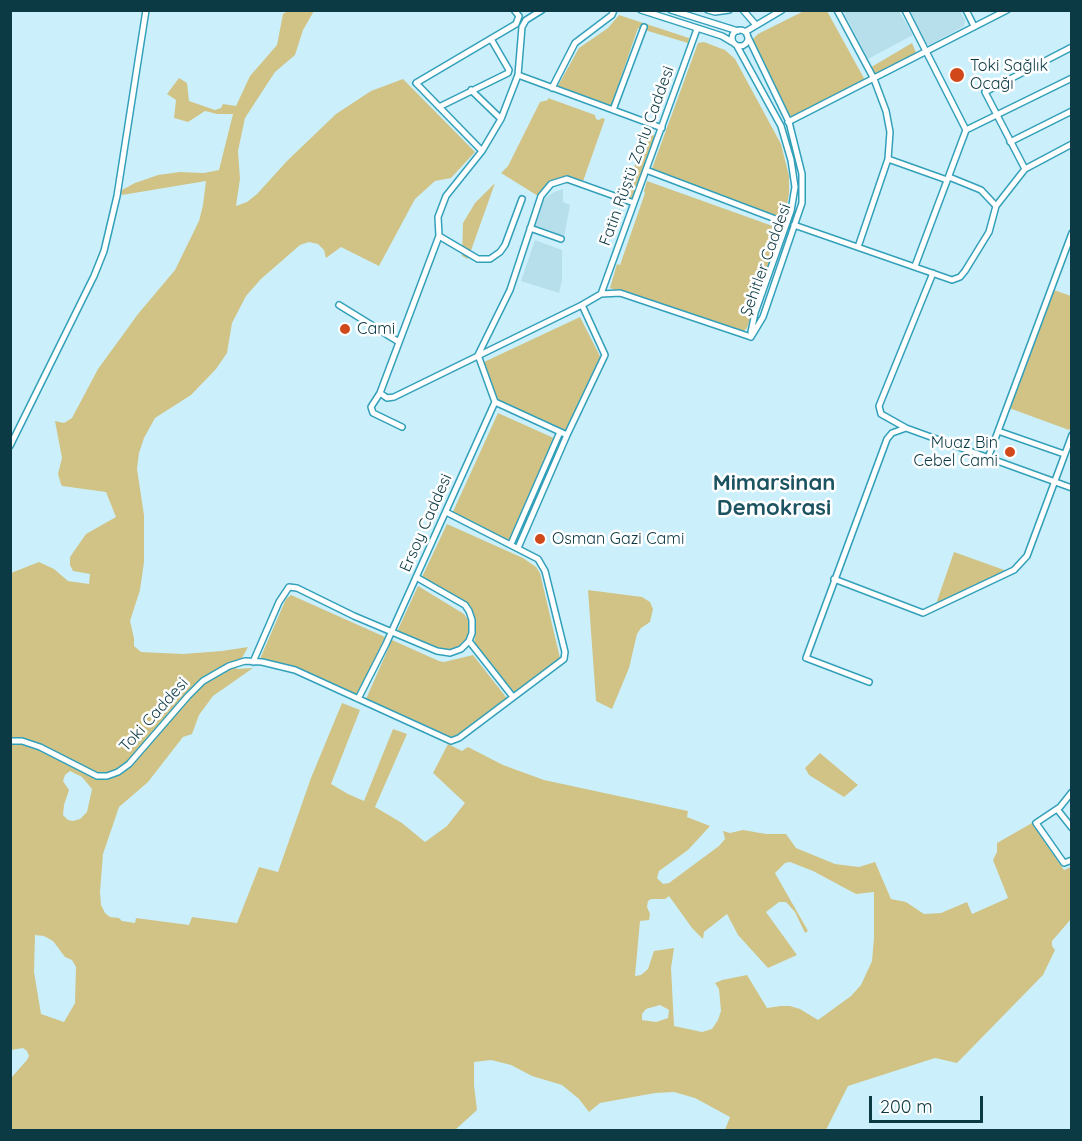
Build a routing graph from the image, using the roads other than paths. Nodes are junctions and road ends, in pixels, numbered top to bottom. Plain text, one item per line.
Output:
1 (146, 10) edge
2 (514, 10) edge
3 (614, 10) edge
4 (641, 10) edge
5 (671, 10) edge
6 (708, 10) edge
7 (729, 10) edge
8 (743, 10) edge
9 (782, 10) edge
10 (837, 10) edge
11 (905, 10) edge
12 (966, 10) edge
13 (1007, 10) edge
14 (538, 12) edge
15 (522, 22) junction
16 (756, 26) junction
17 (974, 26) junction
18 (644, 27) dead end
19 (698, 28) junction
20 (738, 31) junction
21 (746, 34) junction
22 (491, 39) junction
23 (735, 44) junction
24 (1071, 47) edge
25 (925, 52) junction
26 (518, 75) junction
27 (1071, 78) edge
28 (874, 79) junction
29 (552, 88) junction
30 (471, 90) junction
31 (439, 107) junction
32 (613, 110) junction
33 (1071, 111) edge
34 (996, 115) junction
35 (501, 119) junction
36 (789, 122) junction
37 (781, 126) junction
38 (662, 128) junction
39 (966, 130) junction
40 (1010, 142) junction
41 (1071, 144) edge
42 (482, 151) junction
43 (888, 159) junction
44 (1025, 169) junction
45 (646, 170) junction
46 (948, 178) junction
47 (522, 199) dead end
48 (634, 203) junction
49 (996, 206) junction
50 (786, 223) junction
51 (794, 225) junction
52 (530, 228) junction
53 (1071, 232) edge
54 (439, 236) junction
55 (561, 239) dead end
56 (858, 247) junction
57 (915, 266) junction
58 (933, 273) junction
59 (601, 294) junction
60 (339, 305) dead end
61 (582, 305) junction
62 (750, 337) junction
63 (399, 342) junction
64 (478, 355) junction
65 (380, 393) junction
66 (495, 402) junction
67 (402, 427) dead end
68 (906, 429) junction
69 (998, 430) junction
70 (560, 432) junction
71 (567, 435) junction
72 (1071, 435) edge
73 (10, 446) edge
74 (1064, 454) junction
75 (988, 458) junction
76 (1054, 482) junction
77 (1071, 488) edge
78 (446, 512) junction
79 (510, 544) junction
80 (518, 548) junction
81 (416, 577) junction
82 (834, 579) junction
83 (390, 631) junction
84 (469, 641) junction
85 (253, 662) junction
86 (869, 682) dead end
87 (513, 697) junction
88 (358, 699) junction
89 (10, 741) edge
90 (1071, 792) edge
91 (1058, 809) junction
92 (1071, 828) edge
93 (1071, 860) edge

1 - 73 street
2 - 15 street
3 - 29 street
4 - 19 street
5 - 20 street
6 - 7 street
8 - 16 street
9 - 16 street
10 - 28 street
11 - 25 street
12 - 17 street
13 - 17 street
14 - 15 street
15 - 22 street
15 - 26 street
16 - 21 street
17 - 25 street
18 - 32 street
19 - 23 street
19 - 38 street, Fatin Rüştü Zorlu Caddesi
20 - 21 street
20 - 23 street
21 - 23 street
21 - 36 street, Şehitler Caddesi
22 - 30 street
22 - 31 street
23 - 37 street, Şehitler Caddesi
24 - 34 street
25 - 28 street
25 - 39 street
26 - 29 street
26 - 35 street
27 - 34 street
28 - 36 street
28 - 43 street
29 - 32 street
30 - 31 street
30 - 35 street
31 - 42 street
32 - 38 street
33 - 40 street
34 - 39 street
34 - 40 street
35 - 42 street
36 - 37 street
36 - 51 street, Şehitler Caddesi
37 - 50 street, Şehitler Caddesi
38 - 45 street, Fatin Rüştü Zorlu Caddesi
39 - 46 street
40 - 44 street
41 - 44 street
42 - 54 street
43 - 46 street
43 - 56 street
44 - 49 street
45 - 48 street, Fatin Rüştü Zorlu Caddesi
45 - 50 street
46 - 49 street
46 - 57 street
47 - 54 street
48 - 52 street
48 - 59 street, Fatin Rüştü Zorlu Caddesi
49 - 58 street
50 - 62 street, Şehitler Caddesi
51 - 56 street
51 - 62 street, Şehitler Caddesi
52 - 55 street
52 - 64 street
53 - 69 street
54 - 63 street
56 - 57 street
57 - 58 street
58 - 68 street
59 - 61 street
59 - 62 street
60 - 63 street
61 - 64 street
61 - 71 street
63 - 65 street
64 - 65 street
64 - 66 street
65 - 67 street
66 - 70 street
66 - 78 street, Ersoy Caddesi
68 - 75 street
68 - 82 street
69 - 74 street
69 - 75 street
70 - 71 street
70 - 79 street
71 - 80 street
72 - 74 street
74 - 76 street
75 - 76 street
76 - 77 street
76 - 82 street
78 - 79 street
78 - 81 street, Ersoy Caddesi
79 - 80 street
80 - 87 street
81 - 83 street, Ersoy Caddesi
81 - 84 street
82 - 86 street
83 - 84 street
83 - 85 street
83 - 88 street, Ersoy Caddesi
84 - 87 street
85 - 88 street, Toki Caddesi
85 - 89 street, Toki Caddesi
87 - 88 street, Toki Caddesi
90 - 91 street
91 - 92 street
91 - 93 street

